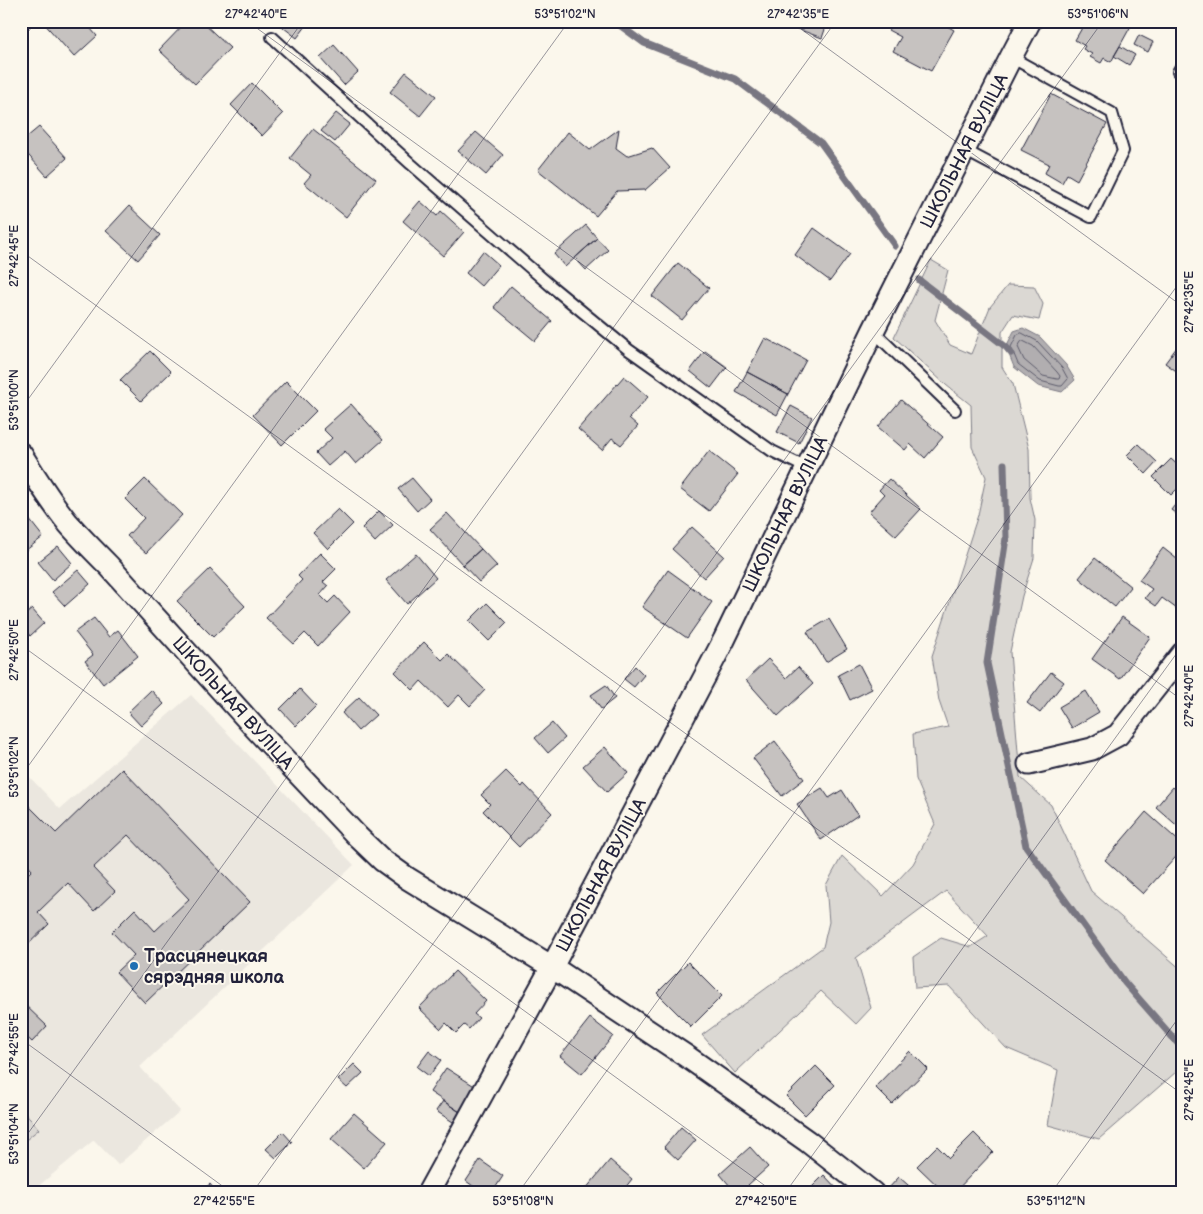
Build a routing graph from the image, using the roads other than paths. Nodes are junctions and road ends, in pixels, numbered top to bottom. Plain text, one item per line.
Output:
1 (1030, 21) edge
2 (272, 37) dead end
3 (1011, 57) junction
4 (964, 150) junction
5 (874, 331) junction
6 (955, 410) dead end
7 (21, 454) edge
8 (807, 468) junction
9 (1182, 654) edge
10 (1029, 764) dead end
11 (552, 967) junction
12 (428, 1193) edge
13 (873, 1193) edge

1 - 3 street, ШКОЛЬНАЯ ВУЛІЦА
2 - 8 lane
3 - 4 street, ШКОЛЬНАЯ ВУЛІЦА
3 - 4 lane
4 - 5 street, ШКОЛЬНАЯ ВУЛІЦА
5 - 6 lane
5 - 8 street, ШКОЛЬНАЯ ВУЛІЦА
7 - 11 street, ШКОЛЬНАЯ ВУЛІЦА
8 - 11 street, ШКОЛЬНАЯ ВУЛІЦА
9 - 10 street
11 - 12 street
11 - 13 street, ШКОЛЬНАЯ ВУЛІЦА

